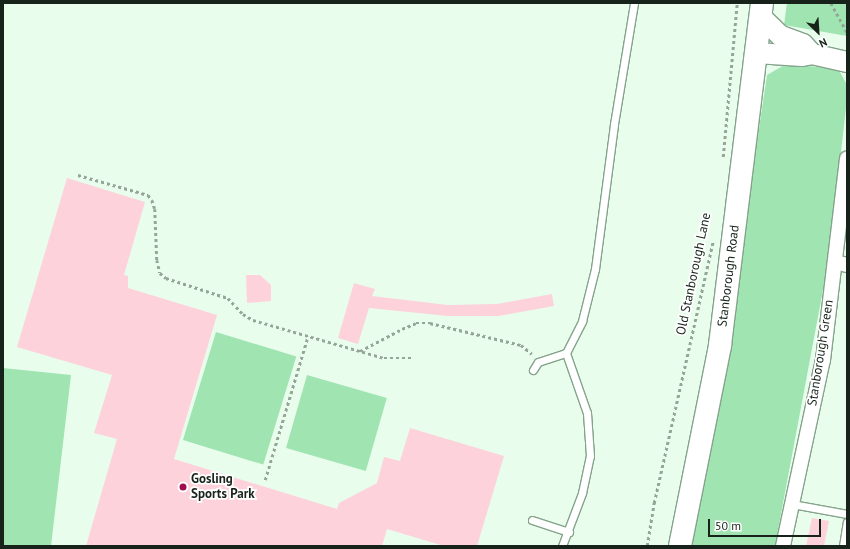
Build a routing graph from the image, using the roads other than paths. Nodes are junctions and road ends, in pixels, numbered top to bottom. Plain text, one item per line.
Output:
1 (634, 3) edge
2 (761, 10) edge
3 (756, 53) junction
4 (812, 54) junction
5 (847, 62) edge
6 (847, 158) edge
7 (841, 263) edge
8 (566, 353) junction
9 (533, 370) dead end
10 (792, 504) junction
11 (847, 514) edge
12 (532, 520) dead end
13 (847, 522) edge
14 (569, 532) junction
15 (562, 546) edge
16 (680, 546) edge
17 (783, 546) edge
18 (843, 546) edge

1 - 8 lane
2 - 3 main road, Stanborough Road
2 - 4 street
3 - 4 street
3 - 16 main road, Stanborough Road
4 - 5 street
6 - 7 street, Stanborough Green
7 - 10 street, Stanborough Green
8 - 9 lane
8 - 14 lane
10 - 11 lane
10 - 17 street, Stanborough Green
12 - 14 lane
13 - 18 lane
14 - 15 lane

